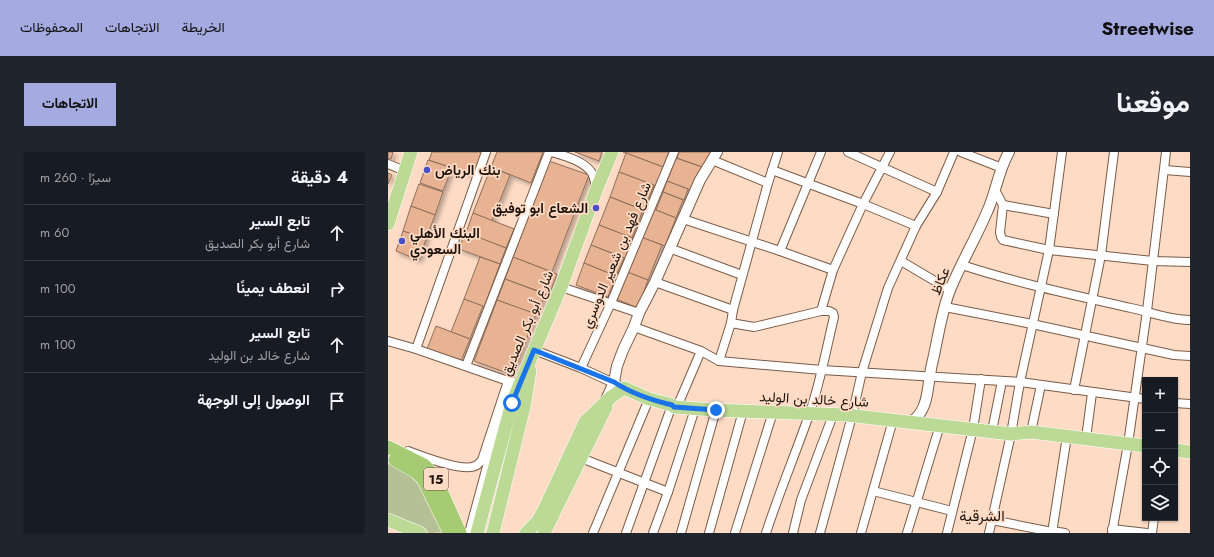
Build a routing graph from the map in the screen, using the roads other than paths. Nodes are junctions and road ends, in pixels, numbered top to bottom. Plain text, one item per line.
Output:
1 (411, 152) edge
2 (486, 152) edge
3 (549, 152) edge
4 (552, 152) edge
5 (612, 152) edge
6 (674, 152) edge
7 (778, 152) edge
8 (821, 152) edge
9 (848, 152) edge
10 (890, 152) edge
11 (954, 152) edge
12 (961, 152) edge
13 (1009, 152) edge
14 (1062, 152) edge
15 (1114, 152) edge
16 (1166, 152) edge
17 (566, 154) edge
18 (715, 156) edge
19 (388, 164) edge
20 (882, 167) junction
21 (1002, 168) junction
22 (772, 170) junction
23 (1165, 170) junction
24 (405, 171) junction
25 (1190, 172) edge
26 (768, 183) junction
27 (808, 183) junction
28 (597, 188) junction
29 (995, 190) junction
30 (937, 192) junction
31 (863, 204) junction
32 (1003, 205) junction
33 (1054, 214) junction
34 (683, 219) junction
35 (388, 223) edge
36 (916, 226) junction
37 (752, 242) junction
38 (669, 248) junction
39 (1049, 250) junction
40 (780, 252) junction
41 (1101, 255) junction
42 (901, 261) junction
43 (1153, 261) junction
44 (1190, 262) edge
45 (962, 265) junction
46 (833, 270) junction
47 (742, 275) junction
48 (655, 282) junction
49 (560, 287) junction
50 (1040, 287) junction
51 (950, 290) junction
52 (1092, 299) junction
53 (611, 303) junction
54 (945, 307) junction
55 (733, 310) junction
56 (820, 311) junction
57 (1147, 311) junction
58 (639, 313) junction
59 (1190, 320) edge
60 (731, 323) junction
61 (1032, 324) junction
62 (634, 327) junction
63 (1085, 335) junction
64 (388, 341) edge
65 (1142, 348) junction
66 (416, 349) junction
67 (534, 350) junction
68 (701, 351) junction
69 (1190, 356) edge
70 (719, 361) junction
71 (466, 366) junction
72 (581, 368) junction
73 (822, 370) junction
74 (862, 372) junction
75 (929, 378) junction
76 (981, 379) junction
77 (508, 381) junction
78 (1002, 381) junction
79 (1020, 382) junction
80 (619, 385) junction
81 (1041, 385) junction
82 (1074, 390) junction
83 (1092, 393) junction
84 (1134, 398) junction
85 (608, 399) junction
86 (649, 399) junction
87 (1142, 399) edge
88 (1178, 403) edge
89 (1190, 404) edge
90 (675, 406) junction
91 (695, 409) junction
92 (716, 410) junction
93 (743, 412) junction
94 (773, 412) junction
95 (810, 414) junction
96 (833, 415) junction
97 (852, 416) junction
98 (893, 420) junction
99 (911, 422) junction
100 (940, 425) junction
101 (973, 429) junction
102 (992, 431) junction
103 (1031, 432) junction
104 (1011, 434) junction
105 (1067, 436) junction
106 (1086, 438) junction
107 (1128, 444) junction
108 (1142, 446) edge
109 (388, 447) edge
110 (1178, 450) edge
111 (1190, 452) edge
112 (388, 457) edge
113 (581, 458) junction
114 (618, 473) junction
115 (644, 483) junction
116 (873, 491) junction
117 (668, 492) junction
118 (916, 502) junction
119 (952, 511) junction
120 (388, 520) edge
121 (992, 520) junction
122 (1154, 521) edge
123 (1112, 531) edge
124 (1052, 532) edge
125 (420, 533) edge
126 (448, 533) edge
127 (460, 533) edge
128 (470, 533) edge
129 (477, 533) edge
130 (493, 533) edge
131 (526, 533) edge
132 (544, 533) edge
133 (593, 533) edge
134 (626, 533) edge
135 (653, 533) edge
136 (681, 533) edge
137 (708, 533) edge
138 (735, 533) edge
139 (766, 533) edge
140 (793, 533) edge
141 (820, 533) edge
142 (861, 533) edge
143 (907, 533) edge
144 (947, 533) edge
145 (989, 533) edge
146 (1065, 533) edge
147 (1147, 533) edge
148 (1152, 533) edge

1 - 24 main road
2 - 66 street
3 - 71 street
4 - 17 street
5 - 28 main road, شارع أبو بكر الصديق
6 - 53 street, شارع فهد بن شعير الدوسري
7 - 22 street
8 - 27 street
9 - 20 street
10 - 20 street
11 - 30 street
12 - 21 street
13 - 21 street, عكاظ
14 - 33 street
15 - 41 street
16 - 23 street
17 - 28 street
18 - 26 street
18 - 34 street
19 - 24 street
20 - 30 street
20 - 31 street
21 - 29 street, عكاظ
22 - 26 street
22 - 27 street
23 - 25 street
23 - 43 street
24 - 35 main road
26 - 37 street
27 - 31 street
27 - 40 street
28 - 49 main road, شارع أبو بكر الصديق
29 - 32 street
29 - 45 street, عكاظ
30 - 36 street
31 - 36 street
31 - 46 street
32 - 33 street
32 - 39 street
33 - 39 street
34 - 37 street
34 - 38 street
36 - 42 street
37 - 40 street
37 - 47 street
38 - 47 street
38 - 48 street
39 - 41 street
39 - 50 street
40 - 46 street
41 - 43 street
41 - 52 street
42 - 51 street
42 - 74 street
43 - 44 street
43 - 57 street
45 - 50 street
45 - 51 street, عكاظ
46 - 56 street
47 - 55 street
48 - 55 street
48 - 58 street
49 - 53 street
49 - 67 main road, شارع أبو بكر الصديق
50 - 52 street
50 - 61 street
51 - 54 street, عكاظ
52 - 57 street
52 - 63 street
53 - 58 street
53 - 72 street, شارع فهد بن شعير الدوسري
54 - 61 street
54 - 75 street, عكاظ
55 - 60 street
56 - 60 street
56 - 73 street
57 - 59 street
57 - 65 street
58 - 62 street
60 - 70 street
61 - 63 street
61 - 79 street
62 - 68 street
62 - 80 street
63 - 65 street
63 - 82 street
64 - 66 street
65 - 69 street
65 - 84 street
66 - 71 street
67 - 72 street
67 - 129 main road, شارع أبو بكر الصديق
67 - 130 main road
68 - 70 street
68 - 90 street
70 - 73 street
71 - 77 street
72 - 80 street
73 - 74 street
73 - 95 street
74 - 75 street
74 - 97 street
75 - 76 street
75 - 99 street, عكاظ
76 - 78 street
76 - 101 street
77 - 109 street
77 - 128 street
78 - 79 street
78 - 102 street
79 - 81 street
79 - 104 street
80 - 85 main road
80 - 86 main road, شارع خالد بن الوليد
81 - 82 street
81 - 103 street
82 - 83 street
83 - 84 street
83 - 106 street
84 - 87 street
84 - 107 street
85 - 113 main road
85 - 131 main road
86 - 90 main road, شارع خالد بن الوليد
86 - 114 street
88 - 89 street
90 - 91 main road, شارع خالد بن الوليد
90 - 115 street
91 - 92 main road, شارع خالد بن الوليد
91 - 117 street
92 - 93 main road, شارع خالد بن الوليد
92 - 136 street
93 - 94 main road, شارع خالد بن الوليد
93 - 137 street
94 - 95 main road, شارع خالد بن الوليد
94 - 138 street
95 - 96 main road, شارع خالد بن الوليد
95 - 139 street
96 - 97 main road, شارع خالد بن الوليد
96 - 140 street
97 - 98 main road, شارع خالد بن الوليد
97 - 141 street
98 - 99 main road, شارع خالد بن الوليد
98 - 116 street
99 - 100 main road, شارع خالد بن الوليد
100 - 101 main road, شارع خالد بن الوليد
100 - 118 street
101 - 102 main road, شارع خالد بن الوليد
101 - 119 street
102 - 104 main road, شارع خالد بن الوليد
103 - 104 main road, شارع خالد بن الوليد
103 - 105 main road, شارع خالد بن الوليد
104 - 121 street
105 - 106 main road, شارع خالد بن الوليد
105 - 124 street
106 - 107 main road, شارع خالد بن الوليد
107 - 108 main road, شارع خالد بن الوليد
107 - 123 street
109 - 127 highway, 15
110 - 111 main road
112 - 126 highway
113 - 114 street
113 - 132 main road
114 - 115 street
114 - 133 street
115 - 117 street
115 - 134 street
116 - 118 street
116 - 142 street
117 - 135 street
118 - 119 street
118 - 143 street
119 - 144 street
120 - 125 main road
121 - 124 street
121 - 145 street
122 - 148 street
123 - 147 street
124 - 146 street

